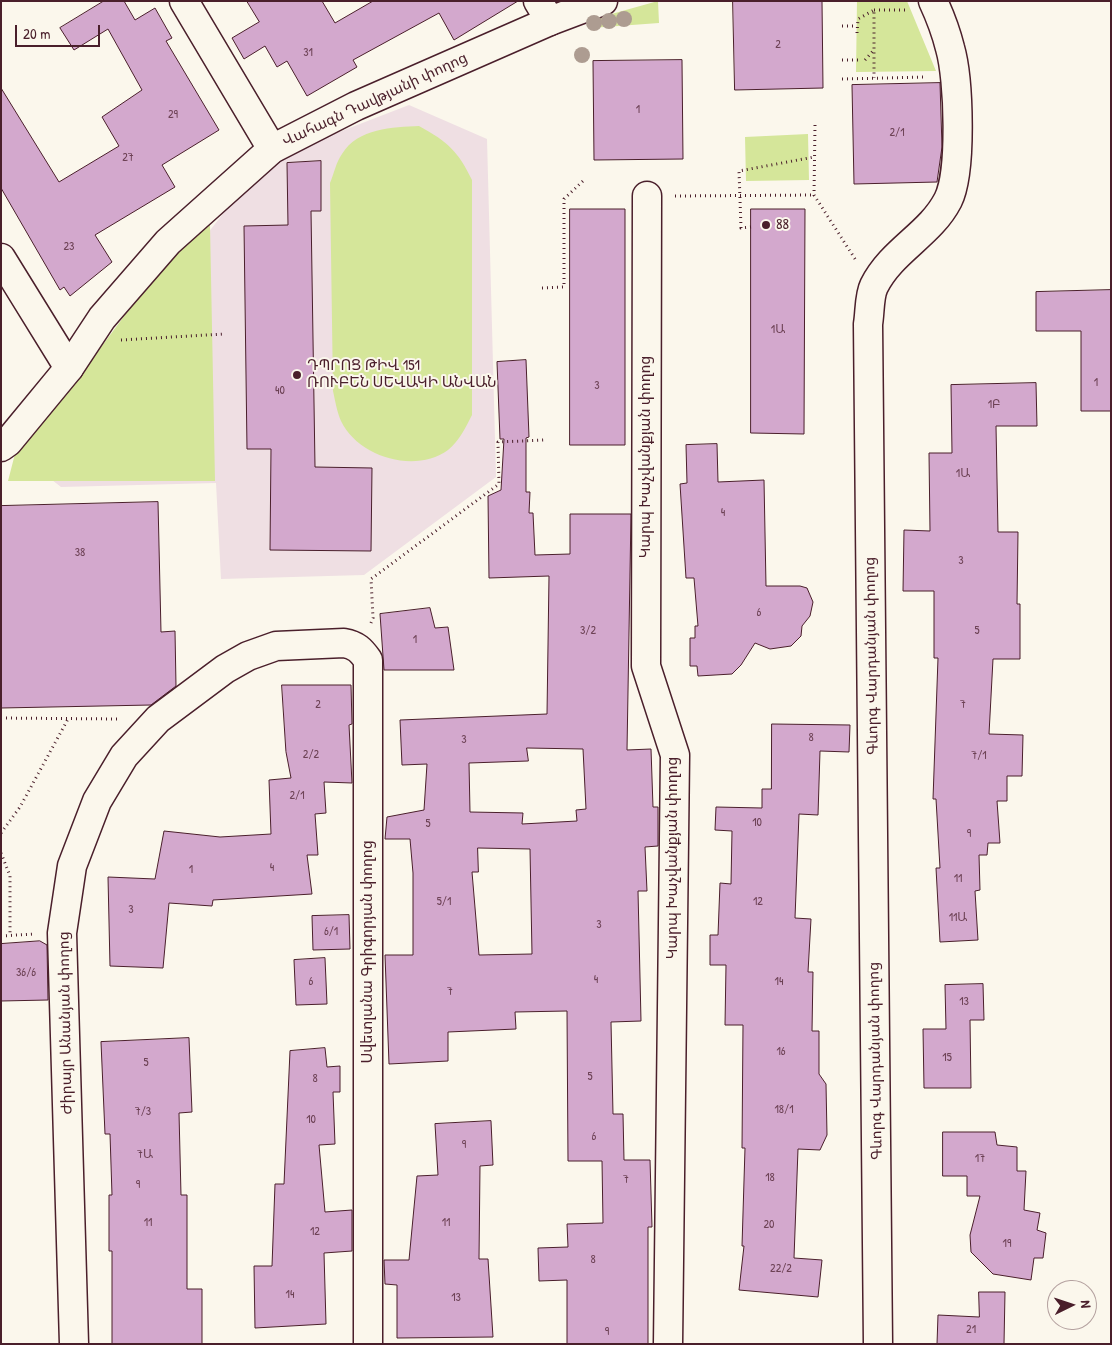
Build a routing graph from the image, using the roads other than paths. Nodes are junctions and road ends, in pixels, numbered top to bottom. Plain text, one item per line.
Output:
1 (184, 1) edge
2 (603, 1) edge
3 (933, 1) edge
4 (544, 11) edge
5 (272, 149) junction
6 (646, 196) road end
7 (1, 258) edge
8 (69, 368) junction
9 (1, 447) edge
10 (276, 646) joint
11 (74, 1344) edge
12 (368, 1344) edge
13 (668, 1344) edge
14 (878, 1344) edge

1 - 5 street
2 - 4 street, Վահագն Դավթյանի փողոց
3 - 14 street, Գևորգ Վարդանյան փողոց
4 - 5 street, Վահագն Դավթյանի փողոց
5 - 8 street, Վահագն Դավթյանի փողոց
6 - 13 street, Կարպ Խաչվանքյան փողոց
7 - 8 street
8 - 9 street, Վահագն Դավթյանի փողոց
10 - 11 street, Ժիրայր Անանյան փողոց
10 - 12 street, Սվետլանա Գրիգորյան փողոց

